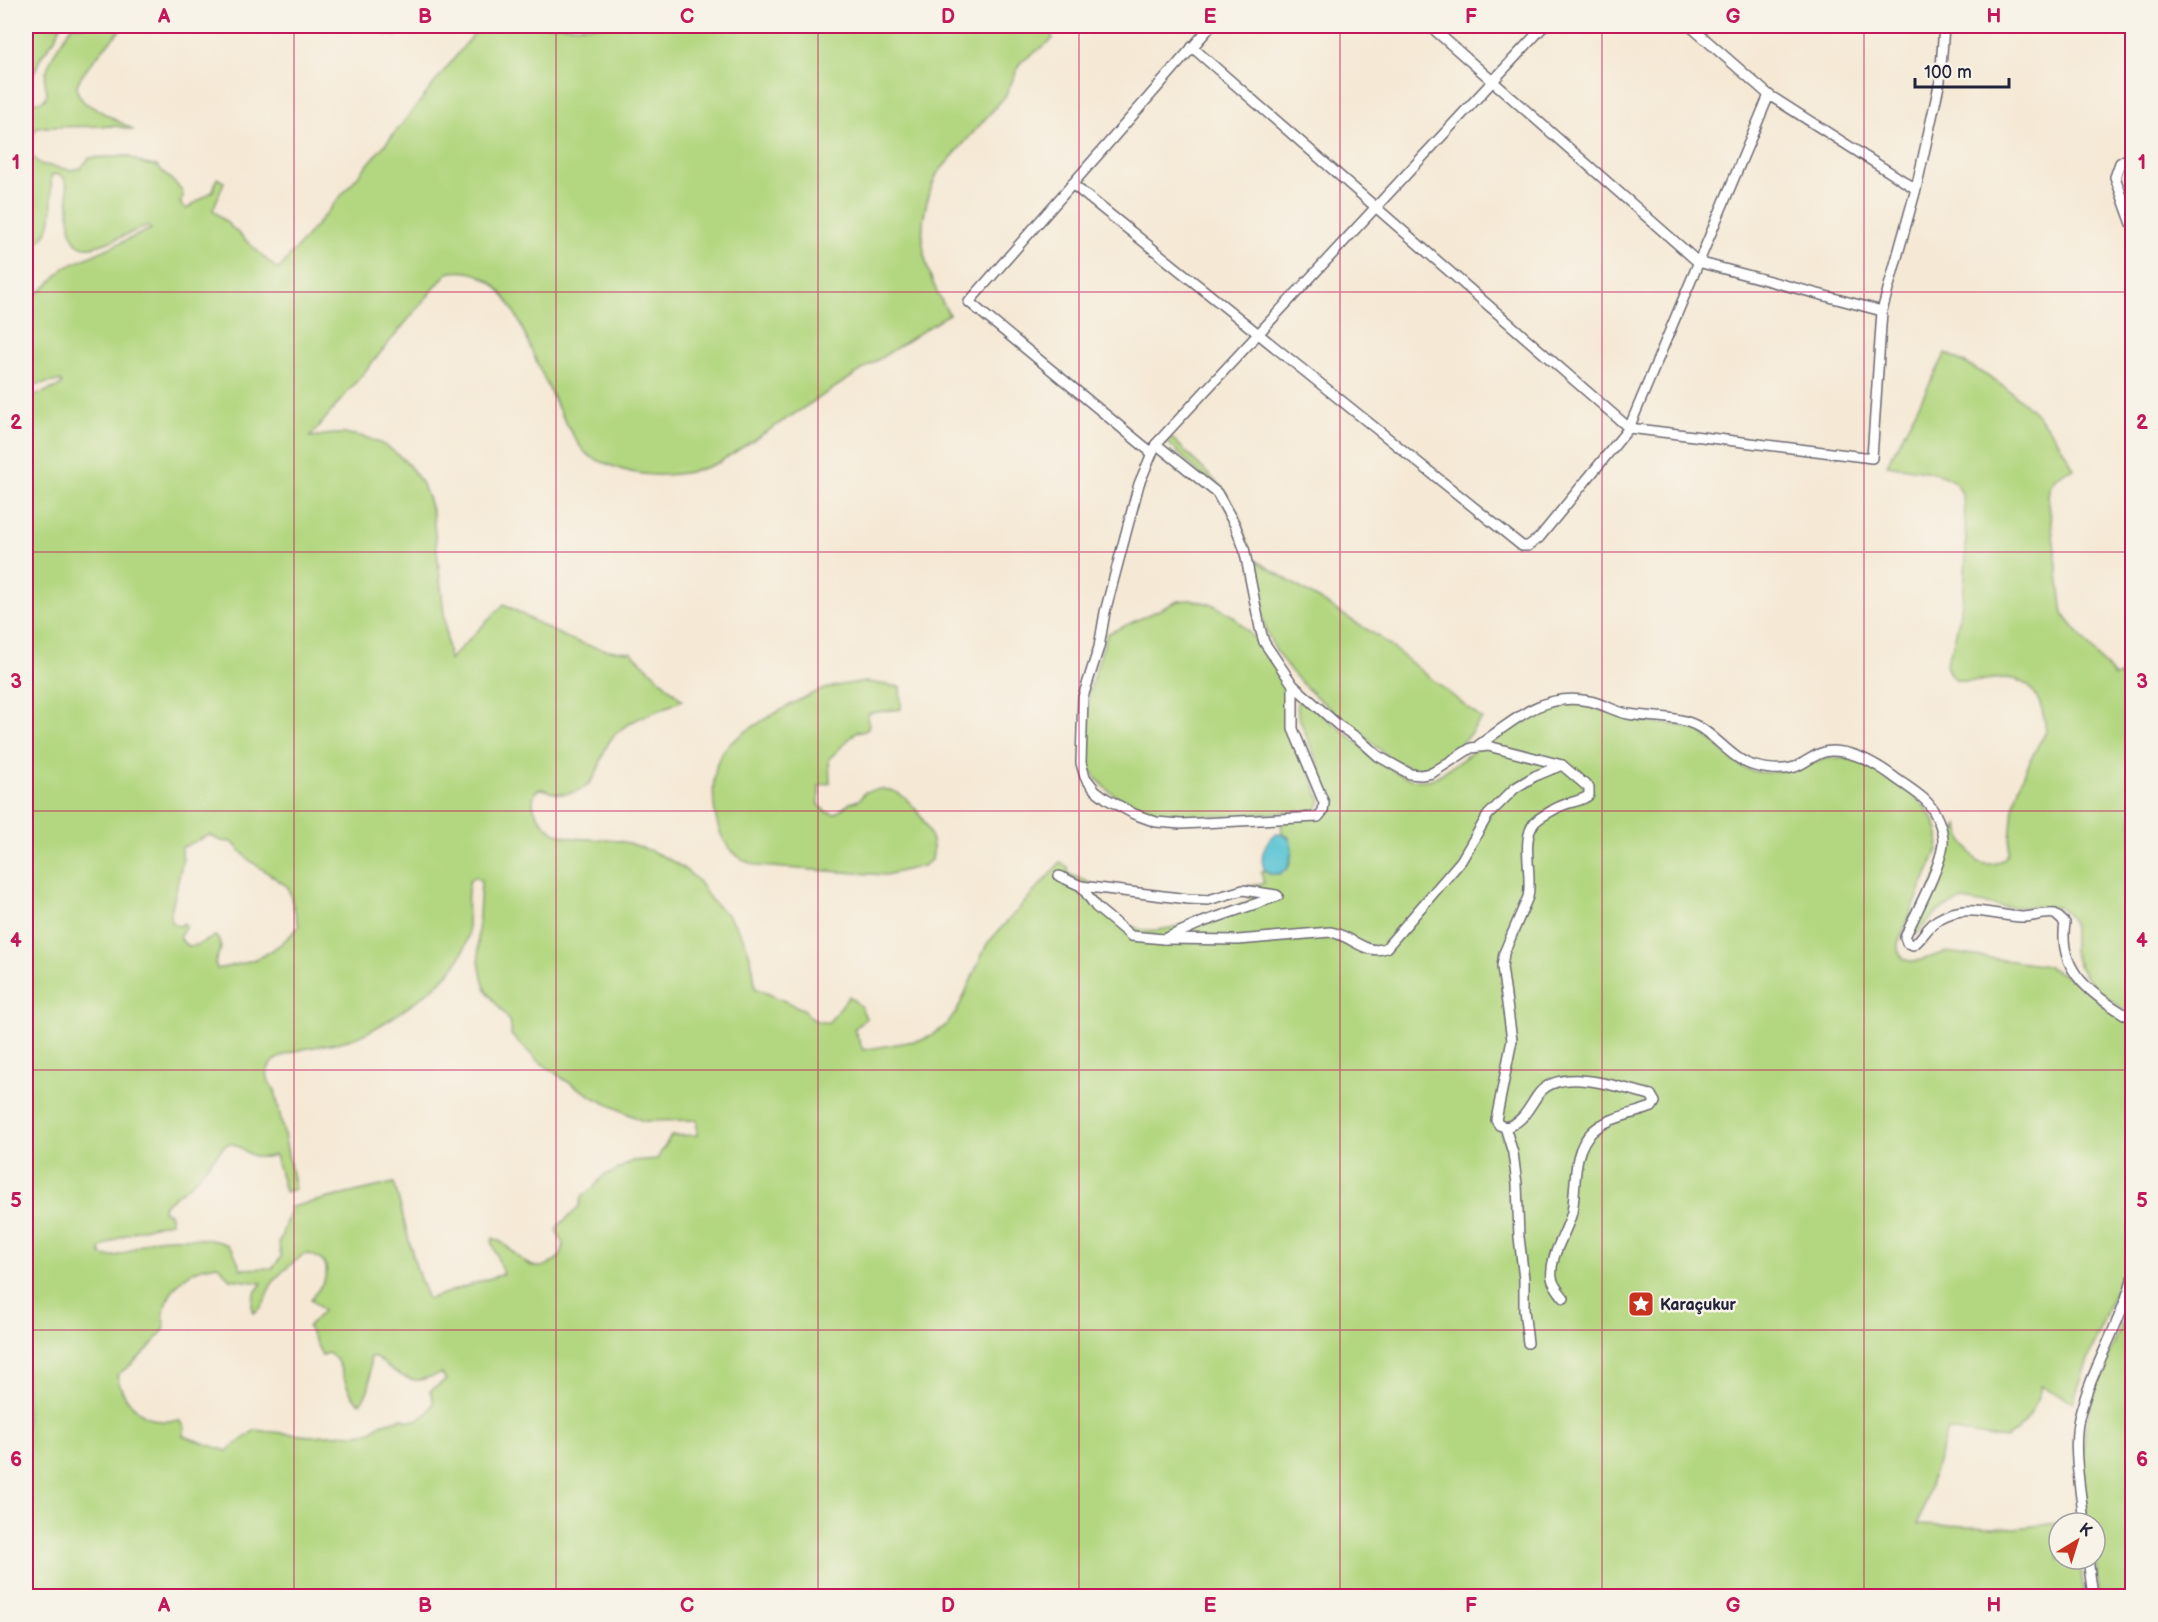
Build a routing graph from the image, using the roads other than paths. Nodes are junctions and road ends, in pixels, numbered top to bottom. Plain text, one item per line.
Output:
1 (1211, 26) edge
2 (1430, 26) edge
3 (1544, 26) edge
4 (1690, 26) edge
5 (1944, 26) edge
6 (1192, 47) junction
7 (1493, 82) junction
8 (1769, 95) junction
9 (2133, 156) edge
10 (1072, 184) junction
11 (1916, 189) junction
12 (1376, 208) junction
13 (2133, 224) edge
14 (1698, 261) junction
15 (1882, 311) junction
16 (1257, 333) junction
17 (1629, 428) junction
18 (1154, 448) junction
19 (1293, 685) junction
20 (1479, 745) junction
21 (1562, 765) junction
22 (1059, 876) dead end
23 (1081, 886) junction
24 (1164, 939) junction
25 (2133, 1019) edge
26 (1505, 1127) junction
27 (2133, 1280) edge
28 (1564, 1298) dead end
29 (1528, 1343) dead end
30 (2083, 1511) edge
31 (2089, 1571) edge
32 (2092, 1596) edge

1 - 6 street
2 - 7 street
3 - 7 street
4 - 8 street
5 - 11 street
6 - 10 street
6 - 12 street
7 - 12 street
7 - 14 street
8 - 11 street
8 - 14 street
9 - 13 street
10 - 16 street
10 - 18 street
11 - 15 street
12 - 16 street
12 - 17 street
14 - 15 street
14 - 17 street
15 - 17 street
16 - 17 street
16 - 18 street
18 - 19 street
18 - 19 street
19 - 20 street
20 - 21 street
20 - 25 street
21 - 24 street
21 - 26 street
22 - 23 street
23 - 24 street
23 - 24 street
26 - 28 street
26 - 29 street
27 - 30 street
31 - 32 street

